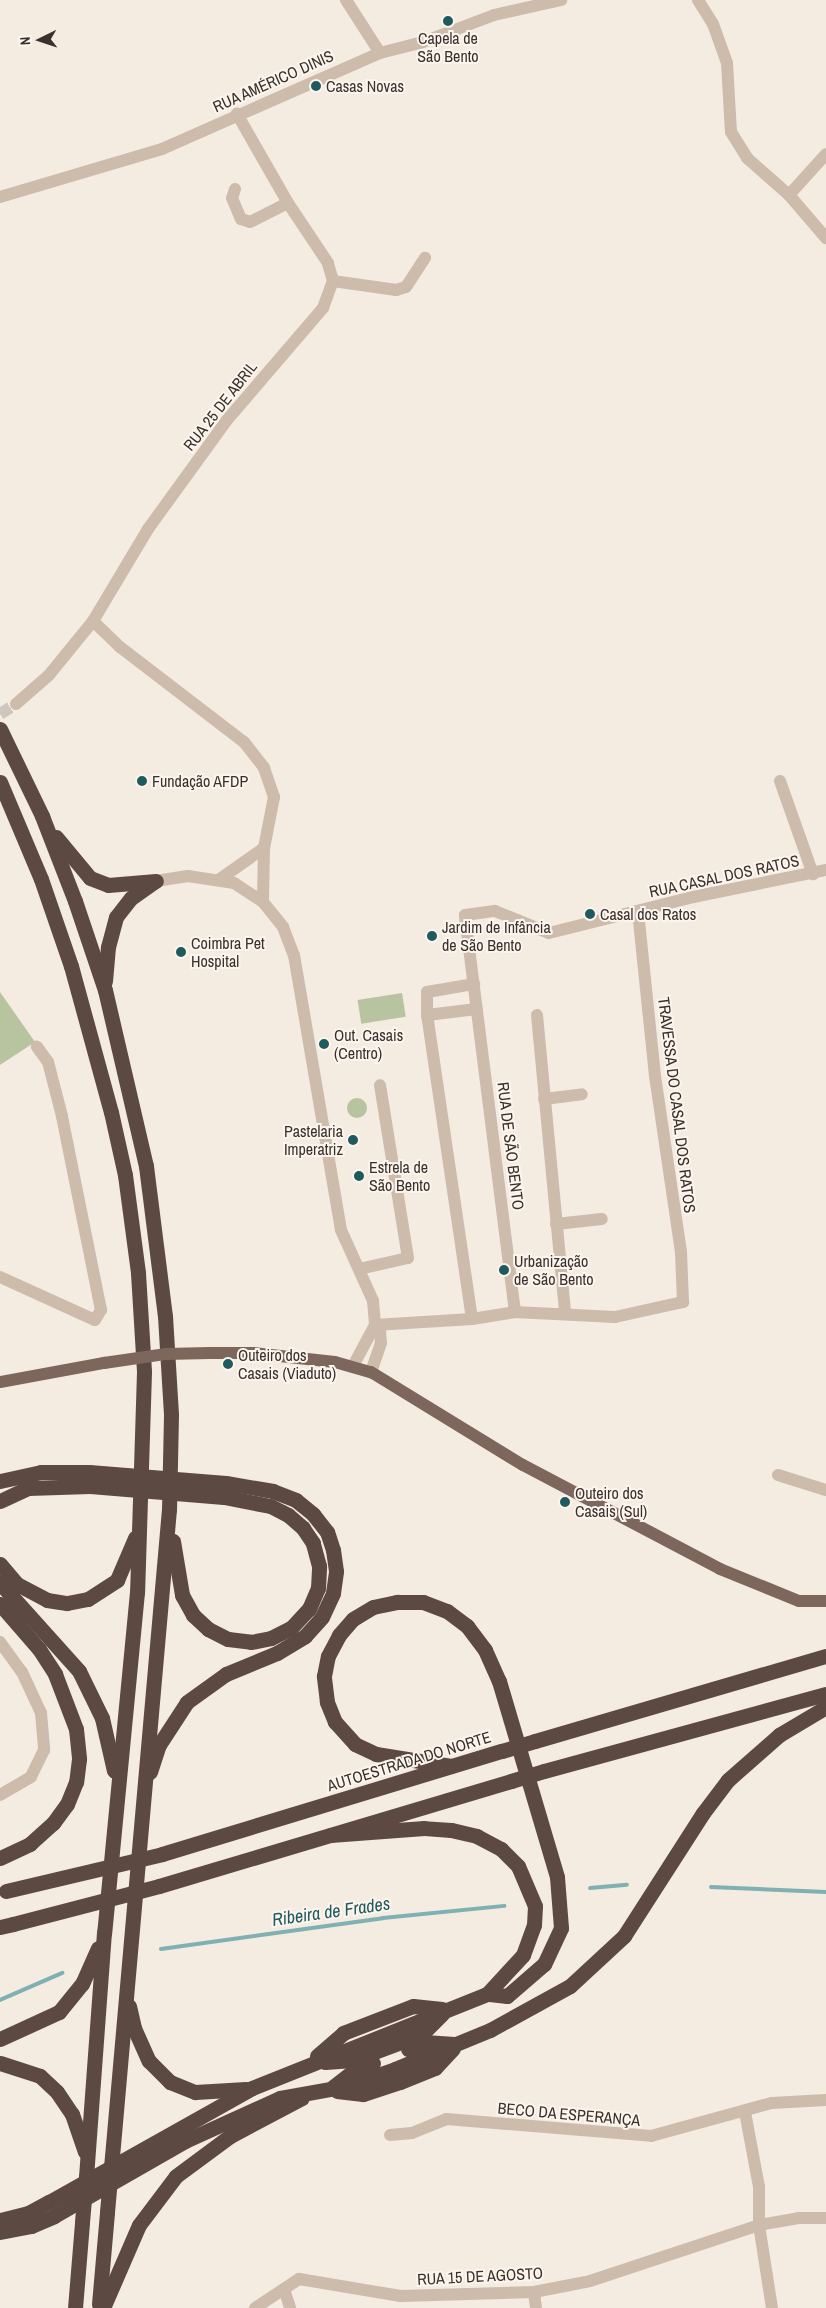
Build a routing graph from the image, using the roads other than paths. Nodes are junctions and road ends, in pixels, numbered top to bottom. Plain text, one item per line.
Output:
1 (346, 0) edge
2 (561, 0) edge
3 (698, 0) edge
4 (380, 53) junction
5 (237, 114) junction
6 (826, 154) edge
7 (235, 189) dead end
8 (789, 195) junction
9 (0, 197) edge
10 (288, 202) junction
11 (826, 238) edge
12 (425, 258) dead end
13 (333, 281) junction
14 (93, 621) junction
15 (16, 704) tunnel mouth
16 (0, 729) edge
17 (780, 781) dead end
18 (0, 782) edge
19 (42, 816) junction
20 (264, 848) junction
21 (242, 864) junction
22 (826, 870) edge
23 (263, 874) junction
24 (813, 874) junction
25 (220, 879) junction
26 (156, 881) junction
27 (262, 902) junction
28 (638, 912) junction
29 (474, 984) junction
30 (104, 990) junction
31 (477, 1009) junction
32 (427, 1015) junction
33 (537, 1015) dead end
34 (36, 1047) dead end
35 (380, 1085) dead end
36 (582, 1094) dead end
37 (544, 1099) junction
38 (602, 1219) dead end
39 (556, 1224) junction
40 (359, 1269) junction
41 (0, 1277) edge
42 (515, 1312) junction
43 (565, 1313) junction
44 (472, 1319) junction
45 (375, 1325) junction
46 (353, 1366) junction
47 (370, 1372) junction
48 (0, 1382) edge
49 (778, 1475) dead end
50 (89, 1479) junction
51 (0, 1481) edge
52 (225, 1490) junction
53 (826, 1490) edge
54 (0, 1501) edge
55 (142, 1508) junction
56 (170, 1509) junction
57 (0, 1564) edge
58 (0, 1583) edge
59 (826, 1602) edge
60 (0, 1604) edge
61 (0, 1642) edge
62 (826, 1656) edge
63 (826, 1694) edge
64 (826, 1707) edge
65 (451, 1766) junction
66 (143, 1792) junction
67 (0, 1795) edge
68 (116, 1810) junction
69 (330, 1835) junction
70 (0, 1858) edge
71 (3, 1892) edge
72 (6, 1925) edge
73 (104, 1932) junction
74 (126, 1992) junction
75 (487, 1994) junction
76 (0, 2039) edge
77 (0, 2063) edge
78 (252, 2088) junction
79 (306, 2095) junction
80 (826, 2100) edge
81 (745, 2112) junction
82 (390, 2135) dead end
83 (87, 2170) junction
84 (826, 2218) edge
85 (0, 2220) edge
86 (759, 2225) junction
87 (0, 2232) edge
88 (284, 2289) junction
89 (534, 2292) junction
90 (75, 2307) edge
91 (99, 2308) edge
92 (103, 2308) edge
93 (255, 2308) edge
94 (290, 2308) edge
95 (536, 2308) edge
96 (772, 2308) edge

1 - 4 street
2 - 4 street, RUA AMÉRICO DINIS
3 - 8 street
4 - 5 street, RUA AMÉRICO DINIS
5 - 9 street, RUA AMÉRICO DINIS
5 - 10 street
6 - 8 street
7 - 10 street
8 - 11 street
10 - 13 street
12 - 13 street
13 - 14 street, RUA 25 DE ABRIL
14 - 15 street, RUA 25 DE ABRIL
14 - 20 street
16 - 19 highway
17 - 24 street
18 - 55 highway
19 - 26 highway
19 - 30 highway
20 - 21 street
20 - 23 street
21 - 23 street
21 - 25 street
22 - 24 street, RUA CASAL DOS RATOS
23 - 27 street
24 - 28 street, RUA CASAL DOS RATOS
25 - 26 street
25 - 27 street
26 - 30 highway
27 - 40 street
28 - 29 street, RUA CASAL DOS RATOS
28 - 43 street, TRAVESSA DO CASAL DOS RATOS
29 - 31 street, RUA DE SÃO BENTO
29 - 32 street
30 - 56 highway
31 - 32 street
31 - 42 street, RUA DE SÃO BENTO
32 - 44 street
33 - 37 street
34 - 41 street
35 - 40 street
36 - 37 street
37 - 39 street
38 - 39 street
39 - 43 street
40 - 45 street
42 - 43 street
42 - 44 street
44 - 45 street
45 - 46 street
45 - 47 street
46 - 47 main road
46 - 48 main road, bridge
47 - 59 main road
49 - 53 street
50 - 51 highway
50 - 52 highway, bridge
50 - 54 highway
52 - 56 highway
52 - 66 highway
55 - 57 highway
55 - 68 highway
56 - 66 highway
58 - 68 highway
60 - 70 highway
61 - 67 street
62 - 65 highway, AUTOESTRADA DO NORTE, bridge
63 - 69 highway, bridge
64 - 79 highway
65 - 71 highway, AUTOESTRADA DO NORTE, bridge
65 - 75 highway
66 - 74 highway
68 - 73 highway
69 - 72 highway, bridge
69 - 75 highway
73 - 76 highway
73 - 83 highway
74 - 78 highway
74 - 91 highway, bridge
75 - 78 highway
77 - 83 highway
78 - 85 highway
79 - 87 highway
79 - 92 highway
80 - 81 street, BECO DA ESPERANÇA
81 - 82 street, BECO DA ESPERANÇA
81 - 86 street
83 - 90 highway, bridge
84 - 86 street, RUA 15 DE AGOSTO
86 - 89 street, RUA 15 DE AGOSTO
86 - 96 street
88 - 89 street, RUA 15 DE AGOSTO
88 - 93 street, RUA 15 DE AGOSTO
88 - 94 street
89 - 95 street

